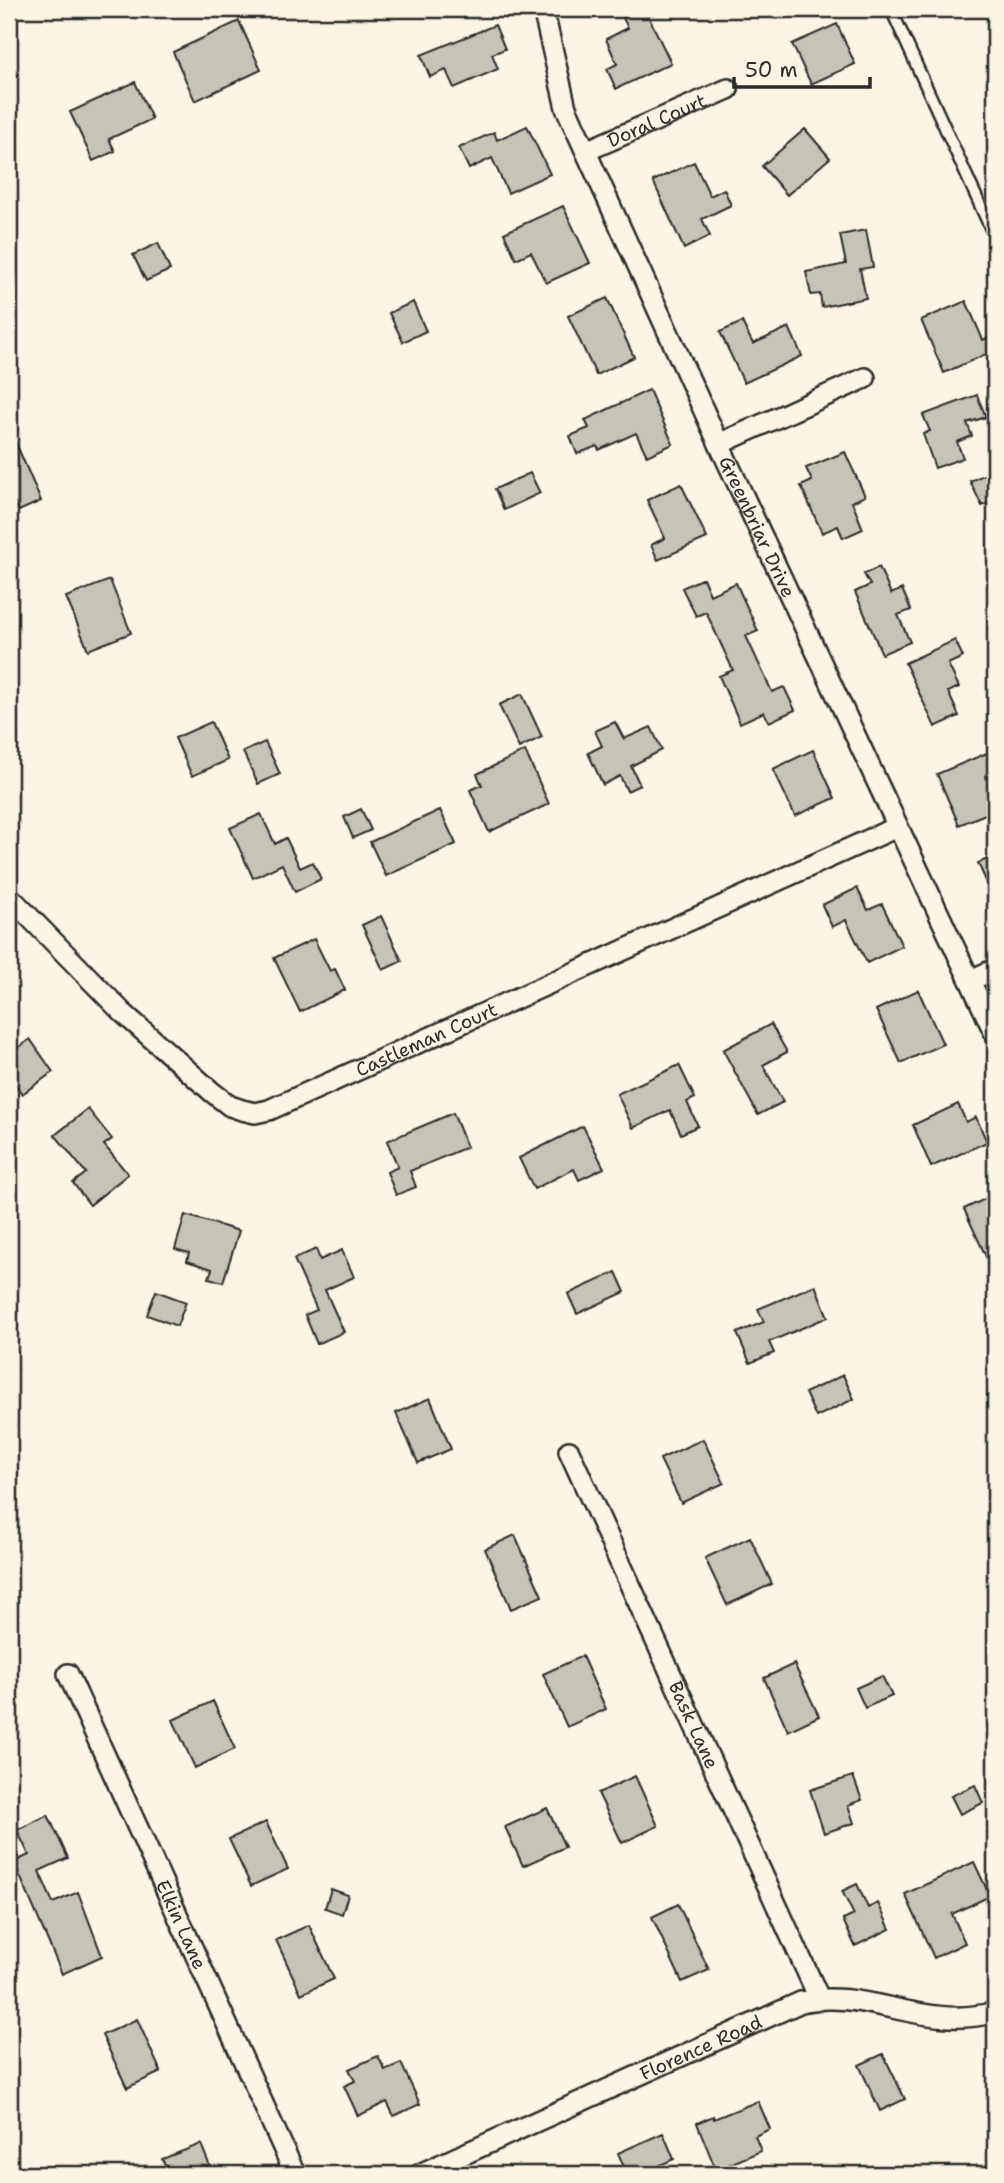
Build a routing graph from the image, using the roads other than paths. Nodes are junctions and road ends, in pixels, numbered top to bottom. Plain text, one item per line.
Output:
1 (543, 9) edge
2 (891, 9) edge
3 (728, 89) dead end
4 (586, 151) junction
5 (995, 238) edge
6 (865, 378) dead end
7 (719, 444) junction
8 (897, 827) junction
9 (9, 896) edge
10 (995, 970) edge
11 (971, 980) junction
12 (995, 1034) edge
13 (569, 1451) dead end
14 (68, 1674) dead end
15 (819, 1998) junction
16 (995, 2012) edge
17 (295, 2174) edge
18 (420, 2174) edge

1 - 4 street, Greenbriar Drive
2 - 5 lane
3 - 4 street, Doral Court
4 - 7 street, Greenbriar Drive
6 - 7 street
7 - 8 street, Greenbriar Drive
8 - 9 street, Castleman Court
8 - 11 street, Greenbriar Drive
10 - 11 street
11 - 12 street, Greenbriar Drive
13 - 15 street, Bask Lane
14 - 17 street, Elkin Lane
15 - 16 street, Florence Road
15 - 18 street, Florence Road

